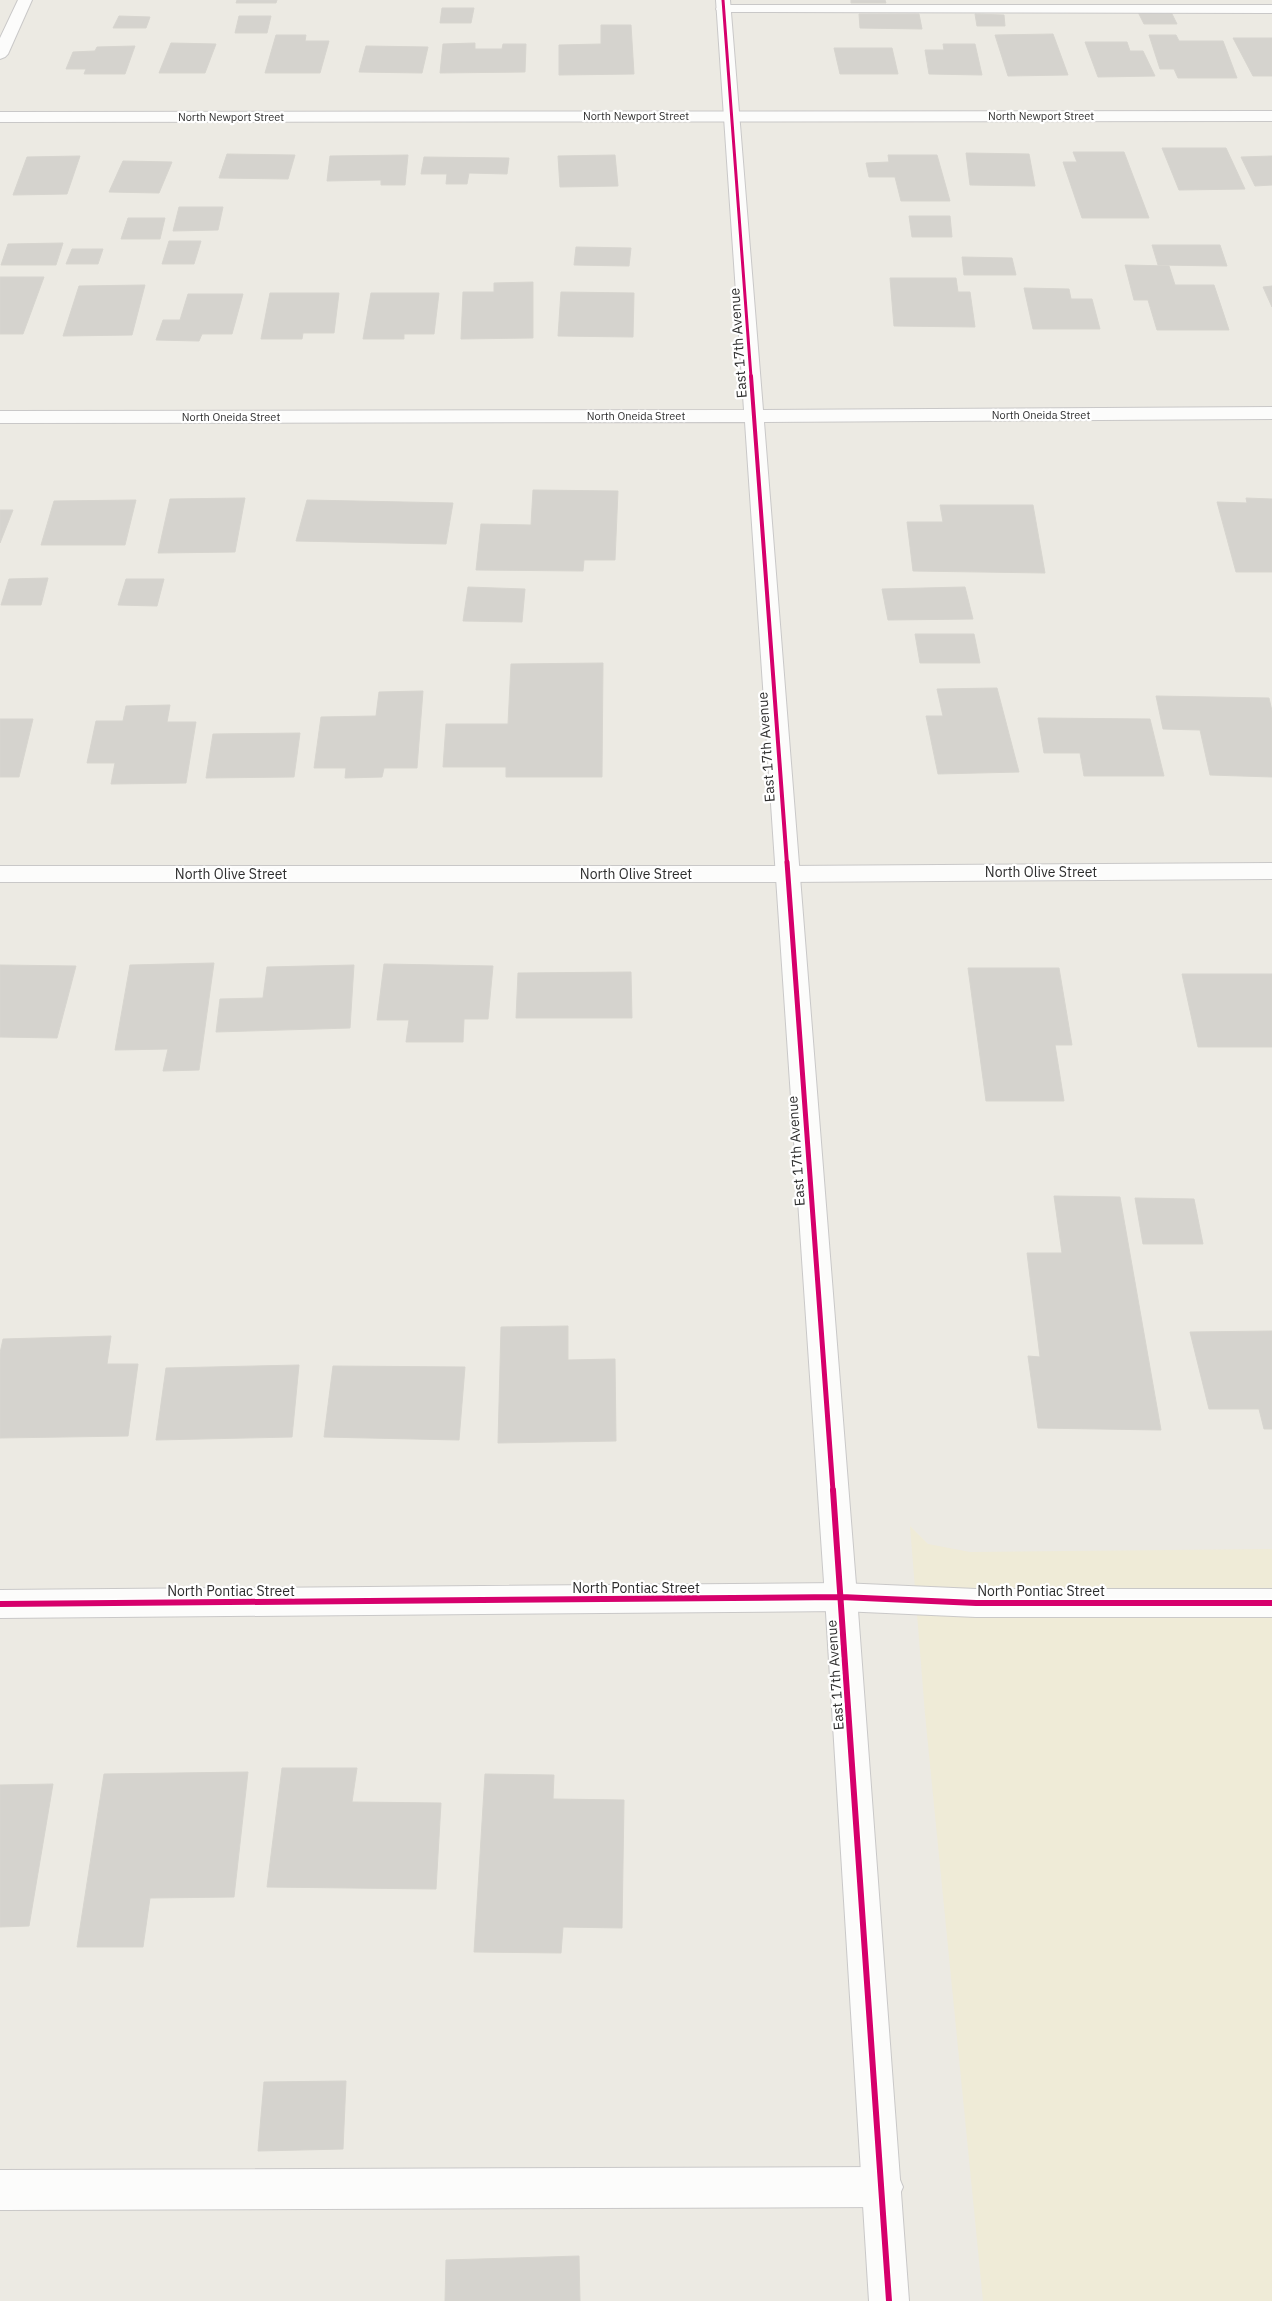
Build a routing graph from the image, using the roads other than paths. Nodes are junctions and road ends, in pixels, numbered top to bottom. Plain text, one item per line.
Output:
1 (25, 0) edge
2 (723, 4) edge
3 (1272, 9) edge
4 (0, 54) edge
5 (732, 115) junction
6 (1272, 116) edge
7 (0, 118) edge
8 (1272, 413) edge
9 (754, 416) junction
10 (0, 417) edge
11 (1272, 871) edge
12 (0, 874) edge
13 (786, 874) junction
14 (841, 1597) junction
15 (1272, 1602) edge
16 (0, 1604) edge
17 (883, 2187) junction
18 (0, 2190) edge
19 (889, 2301) edge

1 - 4 street
2 - 3 street
2 - 5 street, East 17th Avenue
5 - 6 street, North Newport Street
5 - 7 street, North Newport Street
5 - 9 street, East 17th Avenue
8 - 9 street, North Oneida Street
9 - 10 street, North Oneida Street
9 - 13 street, East 17th Avenue
11 - 13 street, North Olive Street
12 - 13 street, North Olive Street
13 - 14 street, East 17th Avenue
14 - 15 street, North Pontiac Street
14 - 16 street, North Pontiac Street
14 - 17 street, East 17th Avenue
17 - 18 street
17 - 19 street, East 17th Avenue

